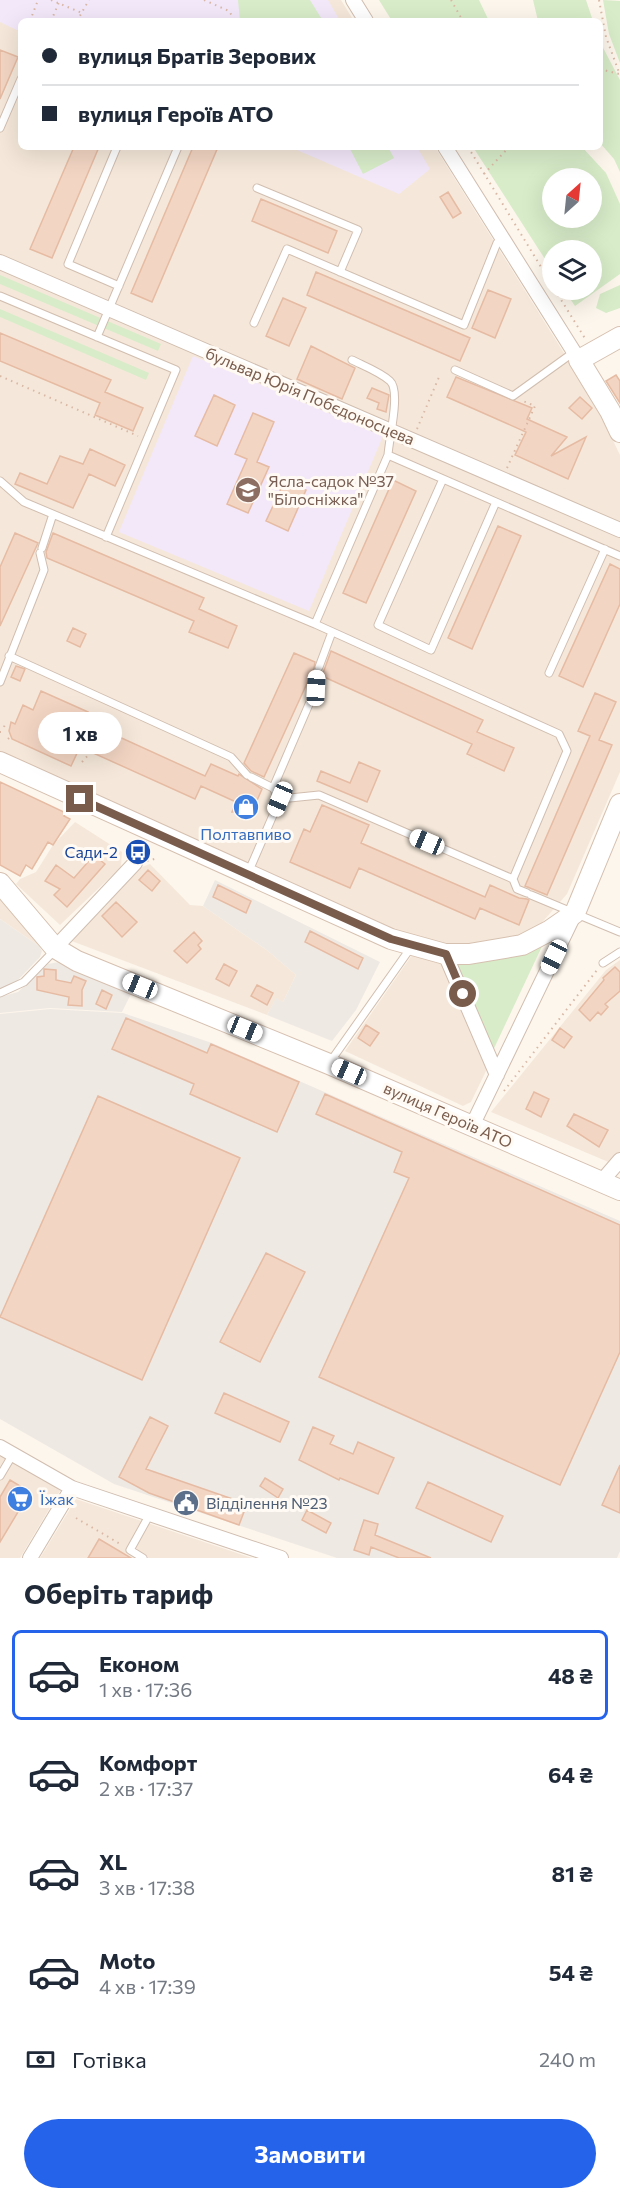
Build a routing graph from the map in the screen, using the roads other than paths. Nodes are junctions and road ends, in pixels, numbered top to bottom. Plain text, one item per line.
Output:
1 (353, 0) edge
2 (364, 18) edge
3 (18, 86) edge
4 (0, 128) edge
5 (116, 150) edge
6 (177, 150) edge
7 (447, 150) edge
8 (257, 188) dead end
9 (503, 239) junction
10 (0, 262) edge
11 (340, 272) junction
12 (119, 286) junction
13 (0, 296) edge
14 (109, 309) junction
15 (254, 323) dead end
16 (97, 337) junction
17 (620, 337) edge
18 (582, 355) junction
19 (352, 360) dead end
20 (455, 370) dead end
21 (389, 430) junction
22 (620, 432) edge
23 (388, 455) junction
24 (443, 479) junction
25 (0, 481) edge
26 (496, 502) junction
27 (53, 514) junction
28 (620, 530) edge
29 (106, 537) junction
30 (605, 549) junction
31 (620, 556) edge
32 (315, 624) junction
33 (332, 632) junction
34 (9, 656) junction
35 (1, 670) edge
36 (549, 673) dead end
37 (0, 682) edge
38 (0, 762) edge
39 (273, 788) junction
40 (280, 799) junction
41 (620, 804) edge
42 (135, 863) dead end
43 (247, 874) junction
44 (513, 879) junction
45 (0, 883) edge
46 (575, 913) junction
47 (620, 932) edge
48 (412, 946) junction
49 (55, 948) junction
50 (620, 952) edge
51 (446, 954) junction
52 (603, 963) road end
53 (0, 993) edge
54 (329, 1064) junction
55 (497, 1075) junction
56 (472, 1126) junction
57 (620, 1160) edge
58 (601, 1182) junction
59 (620, 1190) edge
60 (0, 1447) edge
61 (13, 1454) junction
62 (0, 1476) edge
63 (72, 1488) junction
64 (150, 1514) junction
65 (250, 1553) edge
66 (30, 1558) edge
67 (143, 1558) edge
68 (281, 1558) edge

1 - 2 street
3 - 4 lane
5 - 12 lane
6 - 12 lane
7 - 9 street
8 - 11 lane
9 - 11 lane
9 - 18 street
10 - 14 street, бульвар Юрія Побєдоносцева
11 - 15 lane
12 - 14 lane
13 - 16 lane
14 - 16 lane
14 - 21 street, бульвар Юрія Побєдоносцева
16 - 29 lane
17 - 18 street
18 - 20 lane
18 - 22 street
19 - 21 lane
21 - 23 lane
21 - 28 street, бульвар Юрія Побєдоносцева
23 - 24 lane
23 - 32 lane
24 - 26 lane
24 - 26 lane
25 - 27 lane
26 - 30 lane
27 - 29 lane
27 - 34 lane
29 - 32 lane
30 - 31 lane
30 - 36 lane
32 - 33 lane
33 - 39 lane
33 - 44 lane
34 - 35 lane
34 - 39 lane
35 - 37 lane
38 - 43 street
39 - 40 lane
40 - 43 lane
40 - 44 lane
41 - 46 street
42 - 49 street
43 - 48 street
44 - 46 lane
45 - 49 street, вулиця Героїв АТО
46 - 47 lane
46 - 51 street
46 - 55 street
48 - 51 street
48 - 54 lane
49 - 53 lane
49 - 54 street, вулиця Героїв АТО
50 - 52 lane
51 - 55 street
54 - 56 street, вулиця Героїв АТО
55 - 56 street
56 - 58 street, вулиця Героїв АТО
57 - 58 street
58 - 59 street, вулиця Героїв АТО
60 - 61 street
61 - 62 lane
61 - 63 street
63 - 64 street
63 - 66 street
64 - 65 street
64 - 67 lane
65 - 68 street

